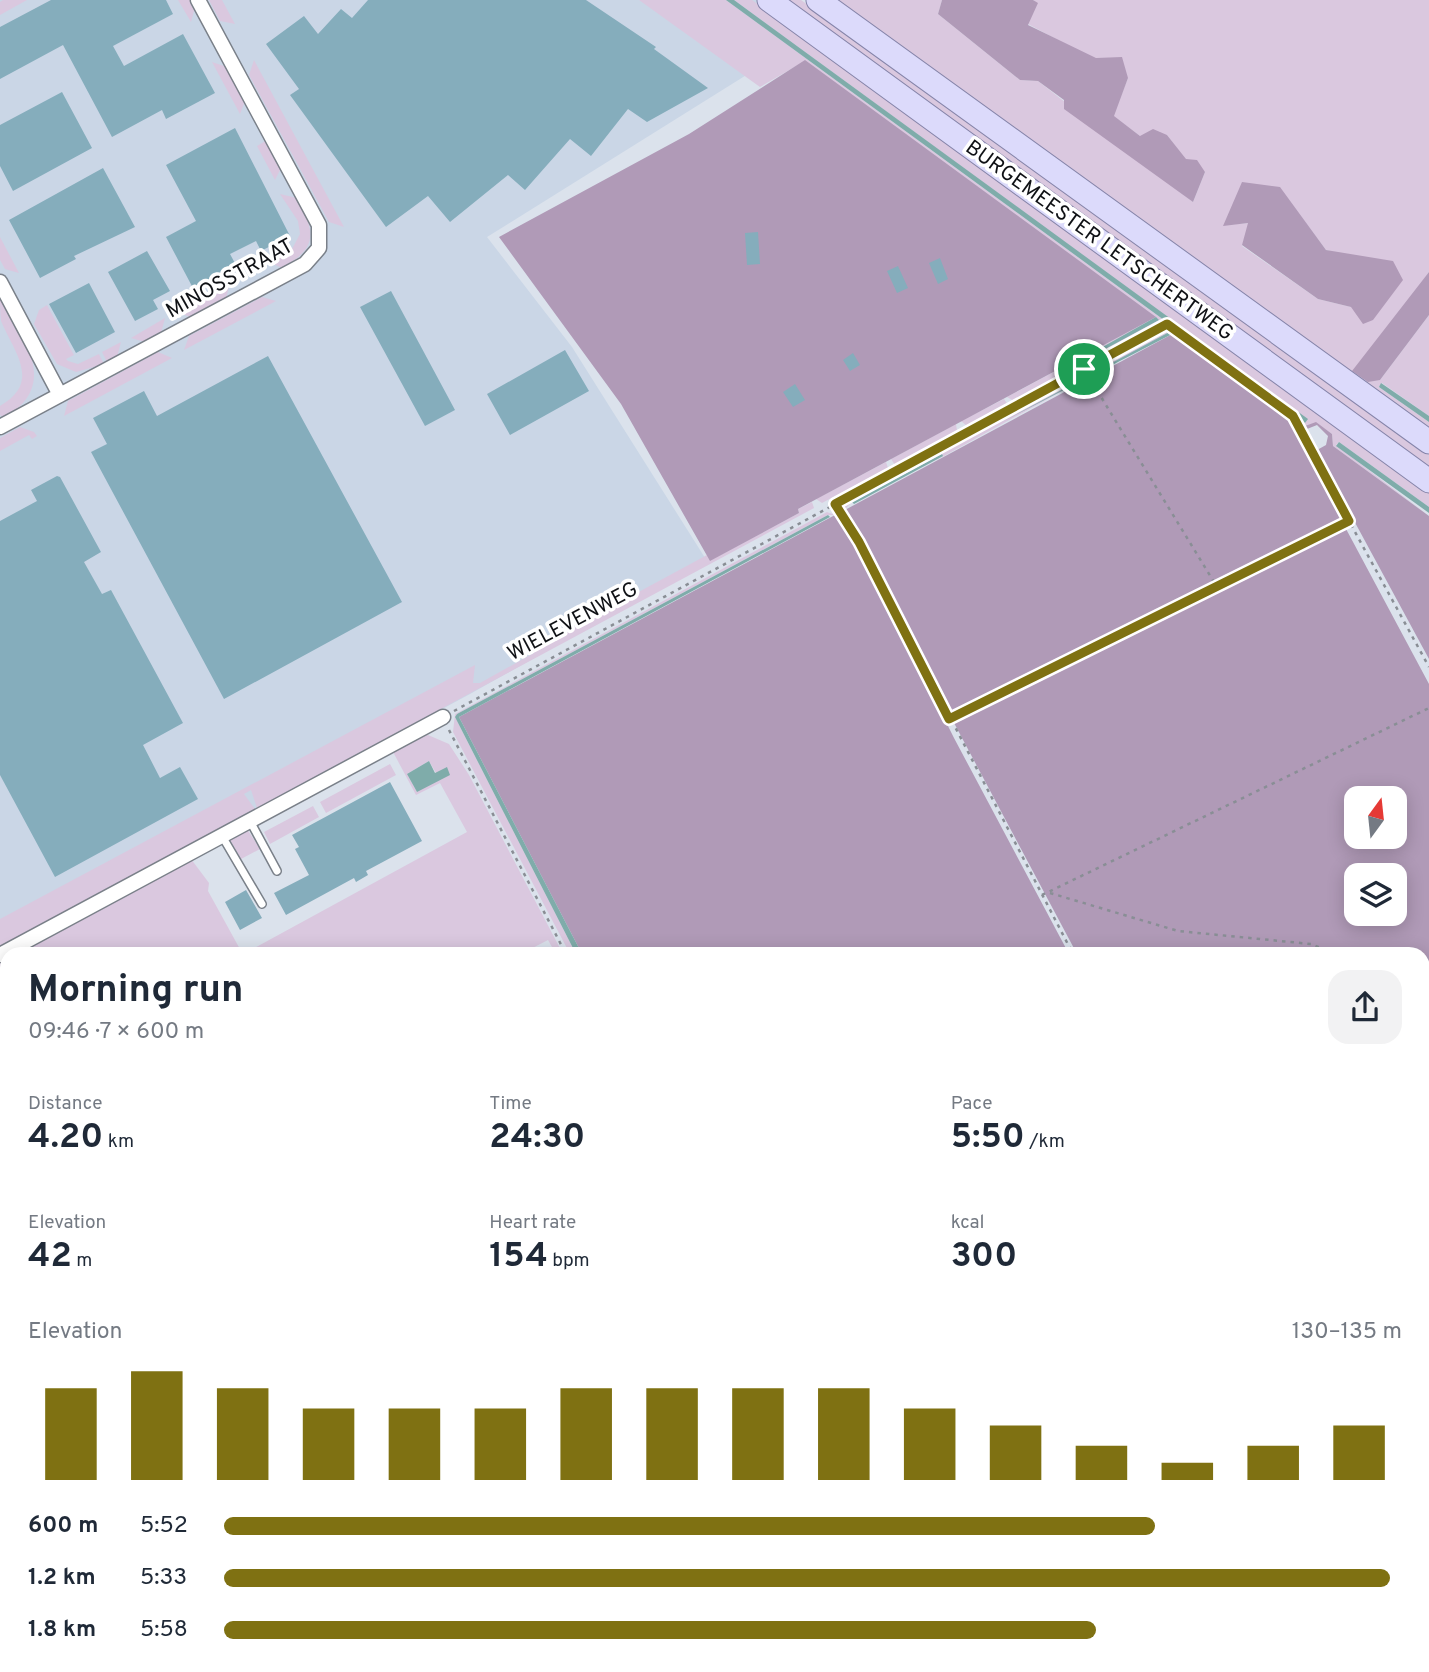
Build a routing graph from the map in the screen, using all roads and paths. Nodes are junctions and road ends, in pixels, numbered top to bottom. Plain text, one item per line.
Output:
1 (198, 0) edge
2 (768, 0) edge
3 (818, 0) edge
4 (0, 282) edge
5 (1084, 369) junction
6 (60, 395) junction
7 (0, 427) edge
8 (1429, 442) edge
9 (1429, 481) edge
10 (835, 504) junction
11 (1349, 521) junction
12 (1217, 587) junction
13 (1429, 667) edge
14 (1429, 708) edge
15 (443, 717) junction
16 (949, 719) junction
17 (250, 821) junction
18 (222, 835) junction
19 (278, 871) dead end
20 (1049, 892) junction
21 (1042, 895) junction
22 (262, 904) dead end
23 (15, 947) edge
24 (562, 947) edge
25 (1069, 947) edge
26 (1318, 947) edge

1 - 6 street, MINOSSTRAAT
2 - 9 main road, BURGEMEESTER LETSCHERTWEG
3 - 8 main road, BURGEMEESTER LETSCHERTWEG
4 - 6 street
5 - 10 path, WIELEVENWEG
5 - 11 path, WIELEVENWEG
5 - 12 path
6 - 7 street, MINOSSTRAAT
10 - 15 path, WIELEVENWEG
10 - 16 path
11 - 12 path
11 - 13 path
12 - 16 path
14 - 20 path
15 - 17 street
15 - 24 path
16 - 21 path
17 - 18 street
17 - 19 lane
18 - 22 lane
18 - 23 street
20 - 21 path
20 - 26 path
21 - 25 path

